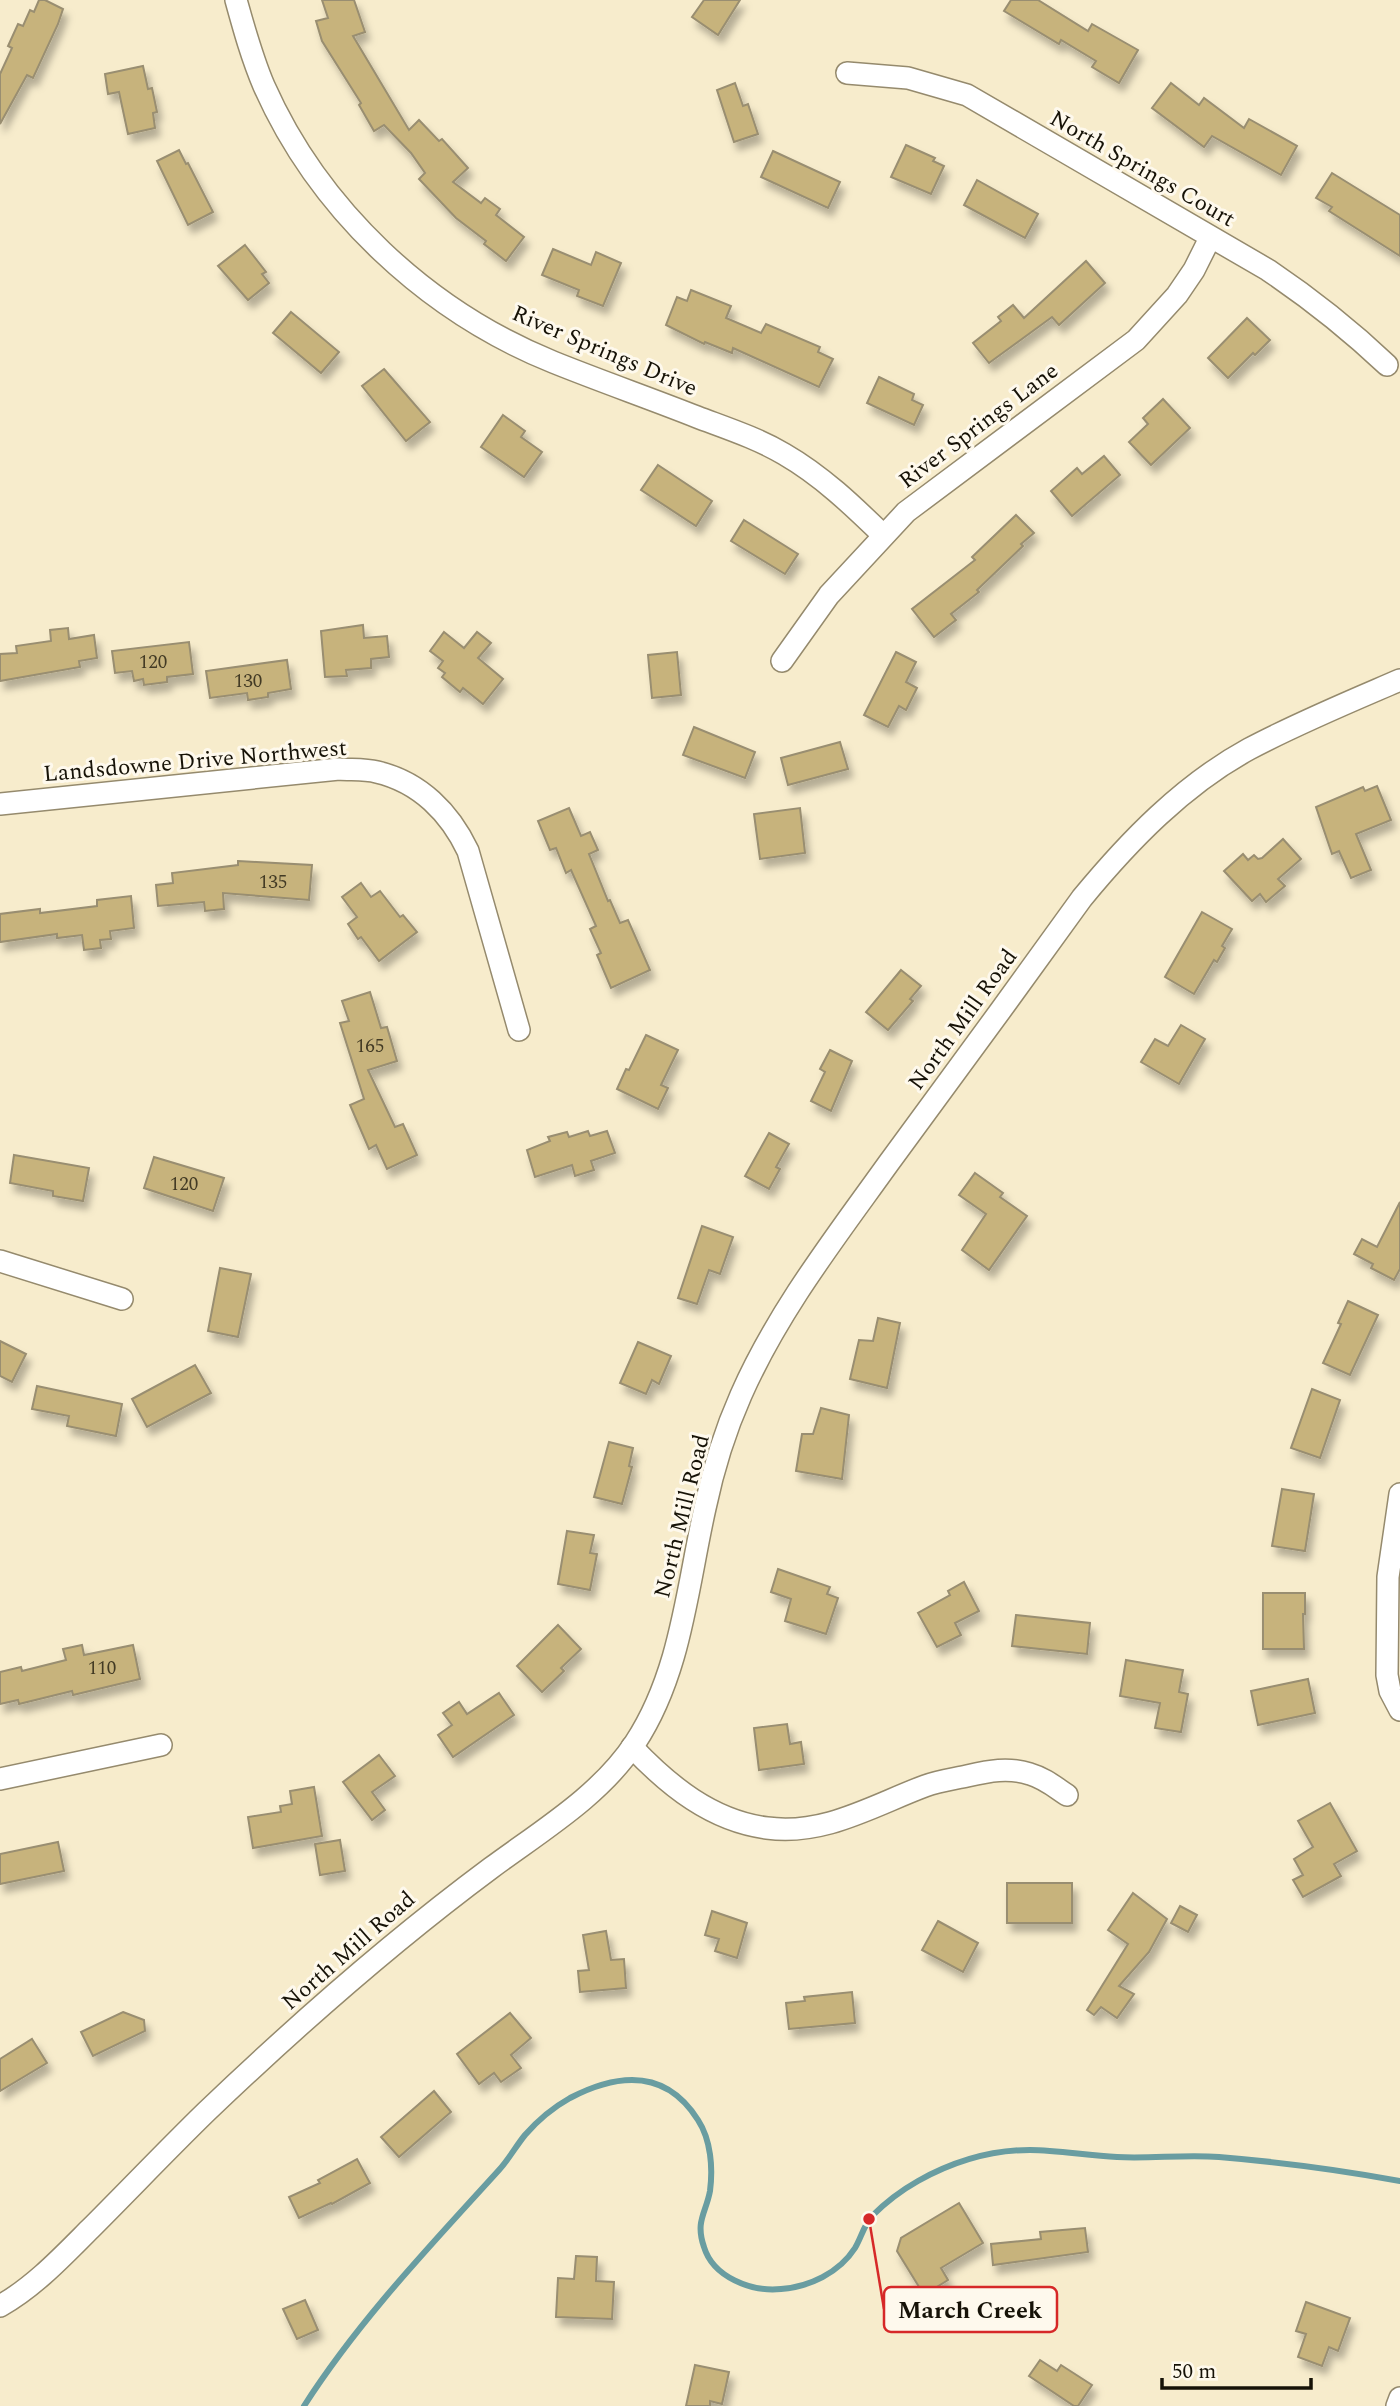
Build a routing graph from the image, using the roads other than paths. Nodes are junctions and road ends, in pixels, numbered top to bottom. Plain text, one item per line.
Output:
1 (236, 0) edge
2 (847, 73) dead end
3 (1210, 238) junction
4 (1387, 365) dead end
5 (883, 535) junction
6 (782, 661) dead end
7 (1400, 680) edge
8 (0, 804) edge
9 (519, 1030) dead end
10 (0, 1261) edge
11 (122, 1299) dead end
12 (1400, 1494) edge
13 (1400, 1710) edge
14 (161, 1745) dead end
15 (632, 1747) junction
16 (0, 1779) edge
17 (1067, 1796) dead end
18 (0, 2306) edge
19 (1400, 2398) edge
20 (1397, 2406) edge

1 - 5 street, River Springs Drive
2 - 3 street, North Springs Court
3 - 4 street, North Springs Court
3 - 5 street, River Springs Lane
5 - 6 street, River Springs Lane
7 - 15 street, North Mill Road
8 - 9 street, Landsdowne Drive Northwest
10 - 11 street
12 - 13 street
14 - 16 street
15 - 17 street
15 - 18 street, North Mill Road
19 - 20 street

